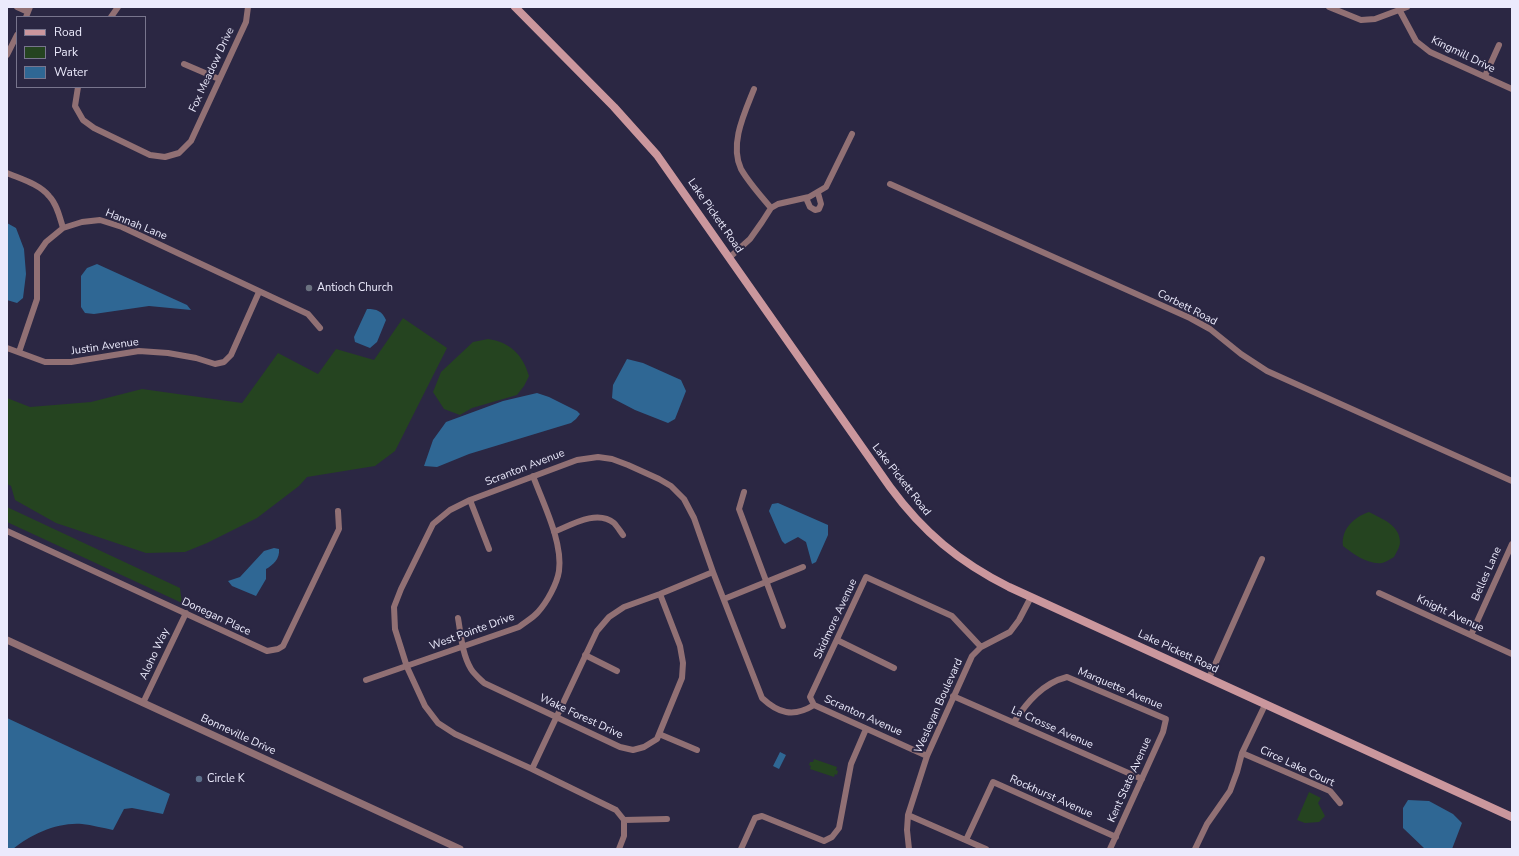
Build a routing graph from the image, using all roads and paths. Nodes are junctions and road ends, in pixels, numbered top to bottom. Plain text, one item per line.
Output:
1 (17, 7) edge
2 (118, 7) edge
3 (248, 7) edge
4 (515, 7) edge
5 (1329, 7) edge
6 (1407, 7) edge
7 (1400, 11) junction
8 (28, 12) edge
9 (113, 16) edge
10 (16, 37) edge
11 (1499, 45) dead end
12 (8, 53) edge
13 (184, 64) dead end
14 (1485, 76) junction
15 (219, 79) junction
16 (78, 88) edge
17 (754, 89) dead end
18 (1512, 89) edge
19 (852, 134) dead end
20 (7, 173) edge
21 (890, 184) dead end
22 (818, 193) junction
23 (806, 198) junction
24 (771, 208) junction
25 (63, 228) junction
26 (730, 257) junction
27 (259, 292) junction
28 (320, 328) dead end
29 (7, 348) edge
30 (19, 352) junction
31 (533, 476) junction
32 (1512, 481) edge
33 (744, 492) dead end
34 (470, 500) junction
35 (338, 511) dead end
36 (7, 531) edge
37 (554, 532) junction
38 (623, 535) dead end
39 (1512, 544) edge
40 (489, 549) dead end
41 (1262, 559) dead end
42 (803, 567) dead end
43 (713, 572) junction
44 (767, 582) junction
45 (1379, 593) dead end
46 (660, 594) junction
47 (1031, 597) junction
48 (724, 599) junction
49 (186, 613) junction
50 (458, 618) dead end
51 (783, 626) dead end
52 (1471, 635) junction
53 (7, 640) edge
54 (837, 640) junction
55 (463, 646) junction
56 (981, 647) junction
57 (1512, 654) edge
58 (585, 655) junction
59 (407, 667) junction
60 (894, 668) dead end
61 (617, 671) dead end
62 (1209, 678) junction
63 (366, 680) dead end
64 (954, 696) junction
65 (143, 703) junction
66 (814, 705) junction
67 (1265, 705) junction
68 (556, 717) junction
69 (1166, 719) joint
70 (1014, 722) junction
71 (866, 729) junction
72 (659, 734) junction
73 (697, 750) dead end
74 (1242, 753) junction
75 (926, 756) junction
76 (532, 769) junction
77 (1142, 779) junction
78 (1340, 803) dead end
79 (908, 815) junction
80 (1512, 818) edge
81 (667, 819) dead end
82 (624, 820) junction
83 (1116, 837) junction
84 (966, 840) junction
85 (460, 849) edge
86 (619, 849) edge
87 (741, 849) edge
88 (909, 849) edge
89 (986, 849) edge
90 (1110, 849) edge
91 (1195, 849) edge

1 - 8 street
2 - 9 street
3 - 15 street, Fox Meadow Drive
4 - 26 main road, Lake Pickett Road
5 - 7 street
6 - 7 street
7 - 14 street, Kingmill Drive
10 - 12 street
11 - 14 street
13 - 15 street
14 - 18 street, Kingmill Drive
15 - 16 street, Fox Meadow Drive
17 - 24 street
19 - 22 street
20 - 25 street
21 - 32 street, Corbett Road
22 - 23 street
22 - 23 street
23 - 24 street
24 - 26 street
25 - 27 street, Hannah Lane
25 - 30 street, Hannah Lane
26 - 47 main road, Lake Pickett Road
27 - 28 street, Hannah Lane
27 - 30 street, Justin Avenue
29 - 30 street, Justin Avenue
31 - 34 street, Scranton Avenue
31 - 37 street, West Pointe Drive
31 - 43 street, Scranton Avenue
33 - 44 street
34 - 40 street
34 - 59 street, Scranton Avenue
35 - 49 street, Donegan Place
36 - 49 street, Donegan Place
37 - 38 street
37 - 55 street, West Pointe Drive
39 - 52 street, Belles Lane
41 - 62 street
42 - 44 street
43 - 46 street
43 - 48 street, Scranton Avenue
44 - 48 street
44 - 51 street
45 - 52 street, Knight Avenue
46 - 58 street
46 - 72 street, Wake Forest Drive
47 - 56 street, Wesleyan Boulevard
47 - 62 main road, Lake Pickett Road
48 - 66 street, Scranton Avenue
49 - 65 street, Aloho Way
50 - 55 street, Wake Forest Drive
52 - 57 street, Knight Avenue
53 - 65 street, Bonneville Drive
54 - 56 street, Skidmore Avenue
54 - 60 street
54 - 66 street, Skidmore Avenue
55 - 59 street, West Pointe Drive
55 - 68 street, Wake Forest Drive
56 - 64 street, Wesleyan Boulevard
58 - 61 street
58 - 68 street
59 - 63 street, West Pointe Drive
59 - 76 street, Scranton Avenue
62 - 67 main road, Lake Pickett Road
64 - 70 street, La Crosse Avenue
64 - 75 street, Wesleyan Boulevard
65 - 85 street, Bonneville Drive
66 - 71 street, Scranton Avenue
67 - 74 street
67 - 80 main road, Lake Pickett Road
68 - 72 street, Wake Forest Drive
68 - 76 street
69 - 70 street, Marquette Avenue
69 - 77 street, Kent State Avenue
70 - 77 street, La Crosse Avenue
71 - 75 street, Scranton Avenue
71 - 87 street
72 - 73 street
74 - 78 street, Circe Lake Court
74 - 91 street
75 - 79 street, Wesleyan Boulevard
76 - 82 street, Scranton Avenue
77 - 83 street, Kent State Avenue
79 - 84 street
79 - 88 street, Wesleyan Boulevard
81 - 82 street
82 - 86 street
83 - 84 street, Rockhurst Avenue
83 - 90 street, Kent State Avenue
84 - 89 street

